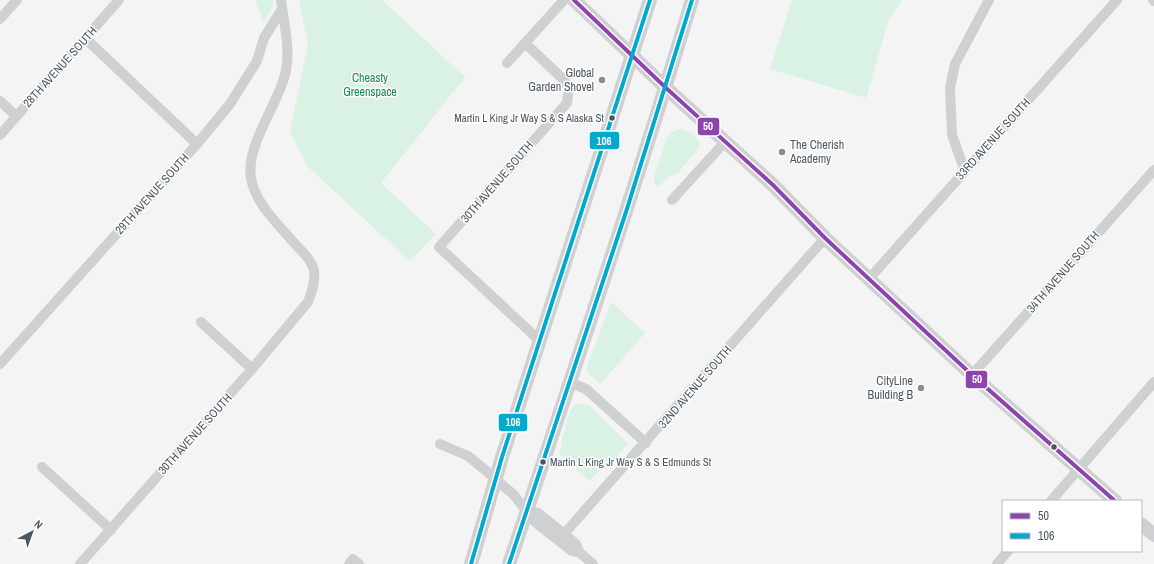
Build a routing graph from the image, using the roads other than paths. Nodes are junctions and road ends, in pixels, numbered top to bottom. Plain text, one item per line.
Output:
1 (17, 0) edge
2 (119, 0) edge
3 (564, 0) edge
4 (574, 0) edge
5 (650, 0) edge
6 (692, 0) edge
7 (989, 0) edge
8 (1117, 0) edge
9 (281, 5) edge
10 (0, 19) edge
11 (86, 39) junction
12 (526, 44) junction
13 (632, 55) junction
14 (507, 63) dead end
15 (665, 87) junction
16 (0, 101) edge
17 (16, 116) junction
18 (0, 135) edge
19 (725, 142) junction
20 (197, 144) junction
21 (1154, 170) edge
22 (965, 171) junction
23 (672, 200) dead end
24 (825, 238) junction
25 (869, 279) junction
26 (200, 322) dead end
27 (540, 341) junction
28 (0, 364) edge
29 (252, 369) junction
30 (972, 375) junction
31 (1154, 382) edge
32 (571, 383) junction
33 (646, 443) junction
34 (440, 444) dead end
35 (42, 467) dead end
36 (1079, 470) junction
37 (495, 479) junction
38 (1052, 500) edge
39 (1114, 500) edge
40 (527, 511) junction
41 (1142, 525) edge
42 (111, 530) junction
43 (564, 534) junction
44 (1154, 535) edge
45 (579, 552) junction
46 (1007, 552) edge
47 (80, 564) edge
48 (471, 564) edge
49 (509, 564) edge
50 (593, 564) edge
51 (997, 564) edge

1 - 10 street
2 - 11 street, 28TH AVENUE SOUTH
3 - 12 street
4 - 13 main road
5 - 13 main road
6 - 15 main road
7 - 22 street
8 - 22 street, 33RD AVENUE SOUTH
9 - 20 street, 29TH AVENUE SOUTH
9 - 29 street, 30TH AVENUE SOUTH
11 - 17 street, 28TH AVENUE SOUTH
11 - 20 street
12 - 14 street
12 - 27 street, 30TH AVENUE SOUTH
13 - 15 main road
13 - 27 main road
15 - 19 main road
15 - 32 main road
16 - 17 street
17 - 18 street, 28TH AVENUE SOUTH
19 - 23 street
19 - 24 main road
20 - 28 street, 29TH AVENUE SOUTH
21 - 30 street, 34TH AVENUE SOUTH
22 - 25 street, 33RD AVENUE SOUTH
24 - 25 main road
24 - 33 street, 32ND AVENUE SOUTH
25 - 30 main road
26 - 29 street
27 - 37 main road
29 - 42 street, 30TH AVENUE SOUTH
30 - 36 main road
31 - 36 street
32 - 33 street
32 - 40 main road
33 - 43 street, 32ND AVENUE SOUTH
34 - 37 street
35 - 42 street
36 - 38 street
36 - 39 main road
37 - 40 street
37 - 48 main road
40 - 43 street
40 - 45 street
40 - 49 main road
41 - 44 main road
42 - 47 street, 30TH AVENUE SOUTH
43 - 45 street
45 - 50 street
46 - 51 street

